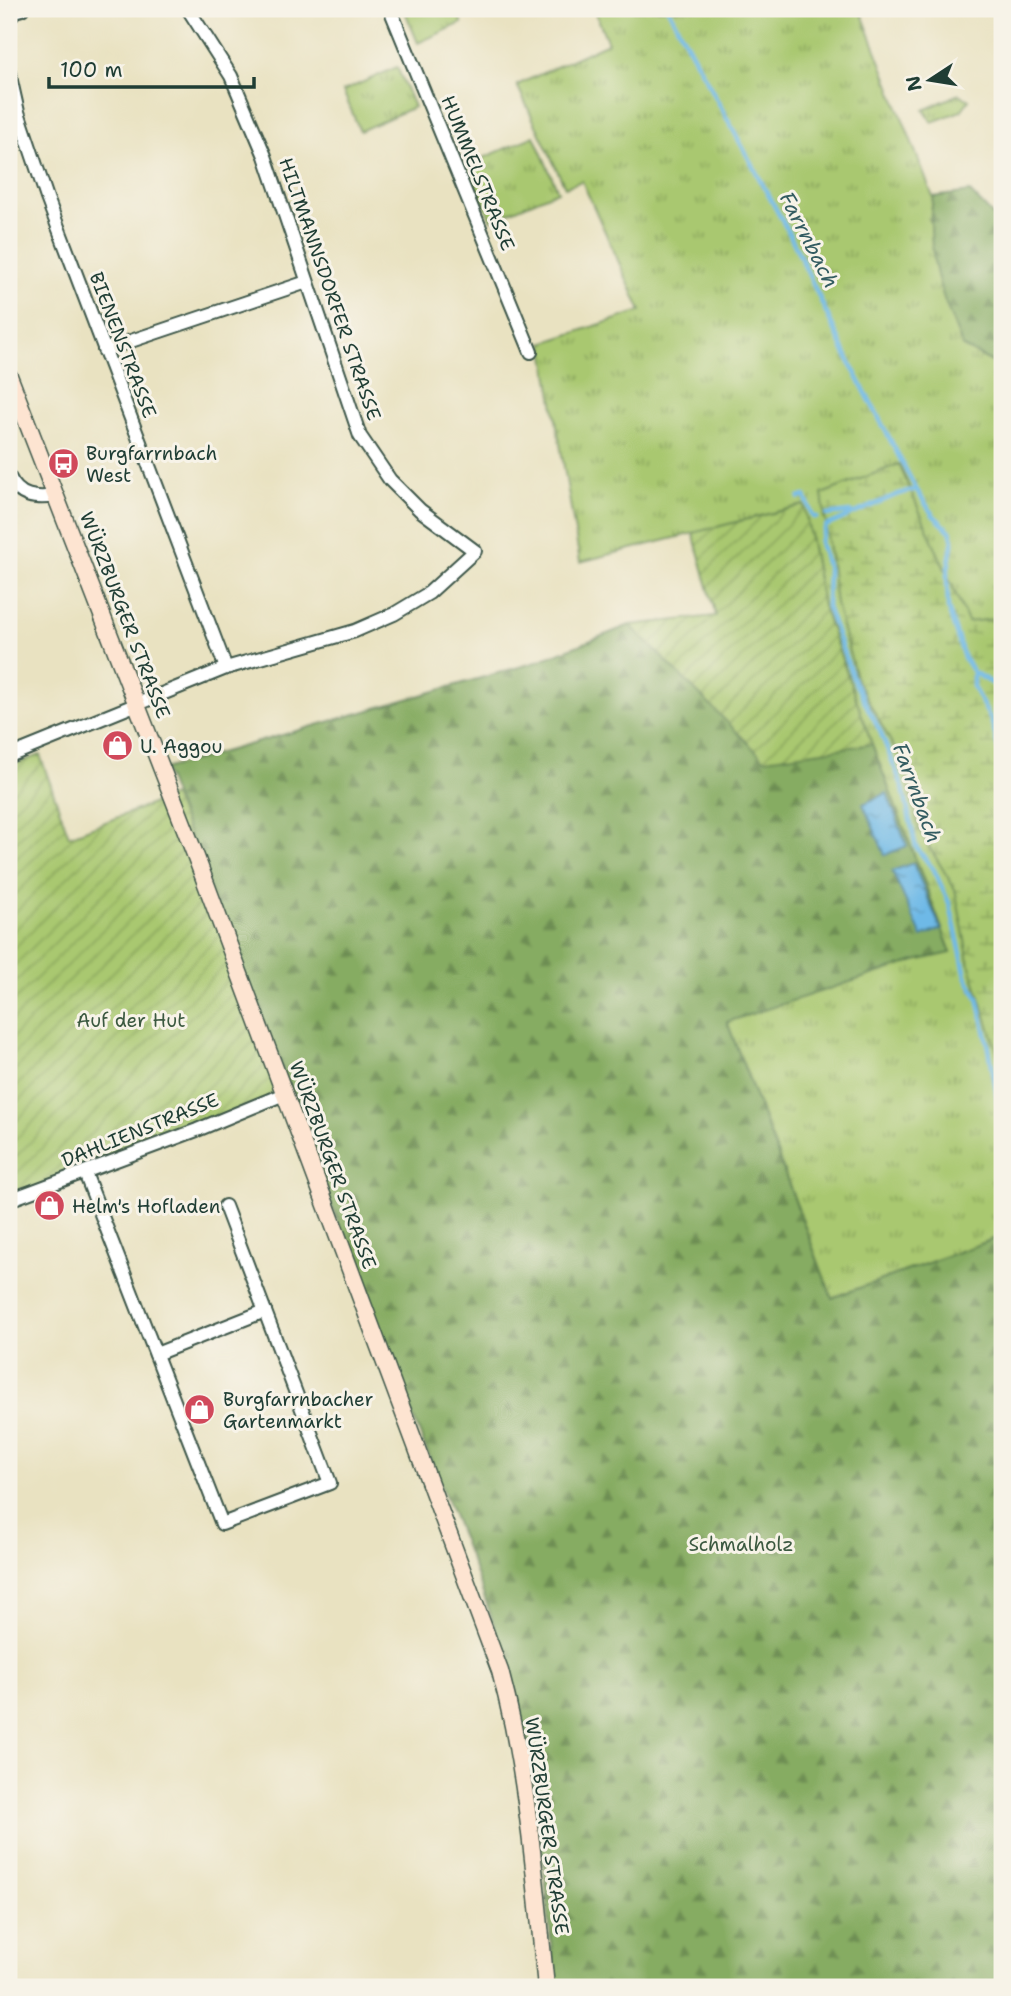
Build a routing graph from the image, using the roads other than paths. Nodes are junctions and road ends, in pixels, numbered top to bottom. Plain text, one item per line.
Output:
1 (188, 9) edge
2 (390, 9) edge
3 (9, 72) edge
4 (307, 282) junction
5 (104, 350) junction
6 (531, 352) dead end
7 (9, 380) edge
8 (9, 477) edge
9 (57, 496) junction
10 (226, 668) junction
11 (137, 705) junction
12 (9, 756) edge
13 (284, 1094) junction
14 (85, 1173) junction
15 (9, 1200) edge
16 (225, 1206) dead end
17 (265, 1311) junction
18 (156, 1354) junction
19 (546, 1987) edge

1 - 4 street, HILTMANNSDORFER STRASSE
2 - 6 street, HUMMELSTRASSE
3 - 5 street, BIENENSTRASSE
4 - 5 street
4 - 10 street, HILTMANNSDORFER STRASSE
5 - 10 street, BIENENSTRASSE
7 - 9 street, WÜRZBURGER STRASSE
8 - 9 street
9 - 11 street, WÜRZBURGER STRASSE
10 - 11 street
11 - 12 street
11 - 13 street, WÜRZBURGER STRASSE
13 - 14 street, DAHLIENSTRASSE
13 - 19 street, WÜRZBURGER STRASSE
14 - 15 street, DAHLIENSTRASSE
14 - 18 street
16 - 17 street
17 - 18 street
17 - 18 street

